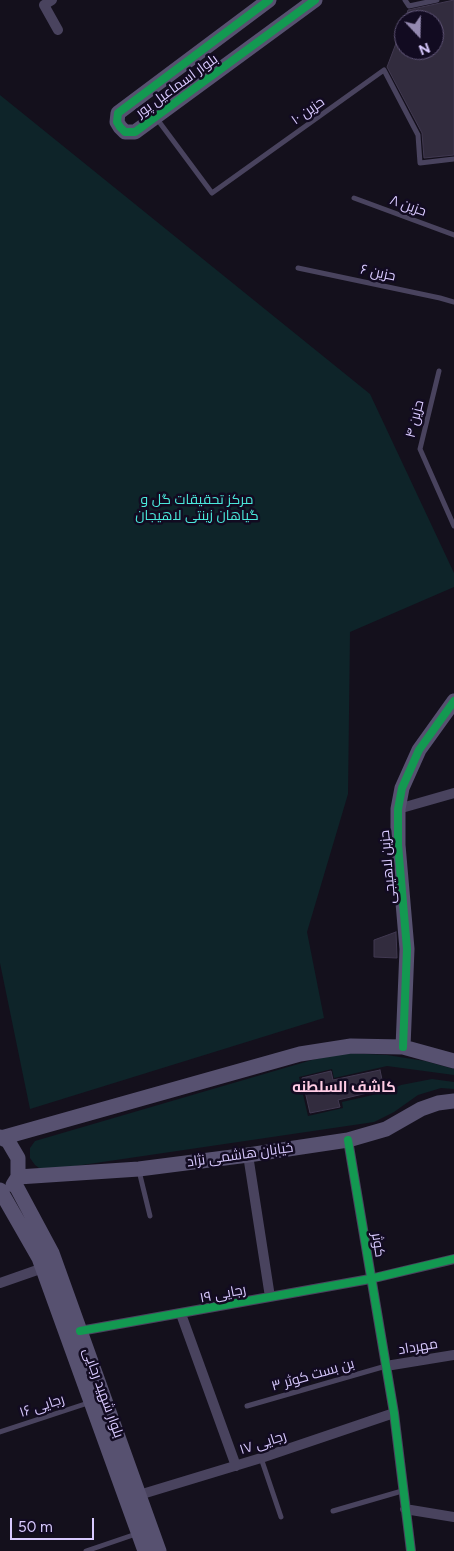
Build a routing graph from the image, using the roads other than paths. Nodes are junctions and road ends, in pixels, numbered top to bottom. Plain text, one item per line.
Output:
1 (52, 0) edge
2 (269, 0) edge
3 (315, 0) edge
4 (405, 0) edge
5 (438, 0) edge
6 (58, 30) dead end
7 (156, 117) junction
8 (454, 159) edge
9 (354, 198) dead end
10 (454, 235) edge
11 (298, 268) dead end
12 (454, 302) edge
13 (439, 371) dead end
14 (454, 526) edge
15 (454, 701) edge
16 (454, 715) edge
17 (454, 793) edge
18 (398, 809) junction
19 (403, 1047) junction
20 (454, 1061) edge
21 (454, 1102) edge
22 (1, 1137) edge
23 (348, 1140) junction
24 (248, 1155) junction
25 (138, 1169) junction
26 (8, 1185) edge
27 (150, 1216) dead end
28 (27, 1223) junction
29 (454, 1259) edge
30 (43, 1268) junction
31 (370, 1278) junction
32 (0, 1283) edge
33 (270, 1297) junction
34 (181, 1314) junction
35 (80, 1331) junction
36 (454, 1356) edge
37 (386, 1366) junction
38 (91, 1402) junction
39 (247, 1406) dead end
40 (394, 1413) junction
41 (0, 1432) edge
42 (261, 1458) junction
43 (236, 1466) junction
44 (402, 1491) junction
45 (139, 1495) junction
46 (405, 1509) junction
47 (334, 1511) dead end
48 (280, 1517) dead end
49 (454, 1517) edge
50 (139, 1533) junction
51 (86, 1551) edge
52 (145, 1551) edge
53 (159, 1551) edge
54 (411, 1551) edge

1 - 6 street
2 - 7 main road, بلوار اسماعیل پور
3 - 7 main road, بلوار اسماعیل پور
4 - 5 lane
7 - 8 lane, حزین ۱۰
9 - 10 lane, حزین ۸
11 - 12 lane, حزین ۶
13 - 14 lane, حزین ۴
15 - 18 main road, حزین لاهیجی
16 - 18 main road, حزین لاهیجی
17 - 18 street
18 - 19 main road, حزین لاهیجی
19 - 20 main road
19 - 22 main road
21 - 23 main road, خیابان هاشمی نژاد
22 - 26 main road
23 - 24 main road, خیابان هاشمی نژاد
23 - 31 street, کوثر
24 - 25 main road, خیابان هاشمی نژاد
24 - 33 street
25 - 26 main road, خیابان هاشمی نژاد
25 - 27 lane
26 - 28 main road, بلوار شهید رجایی
28 - 30 main road, بلوار شهید رجایی
28 - 35 main road, بلوار شهید رجایی
29 - 31 street, رجایی ۱۹
30 - 32 street
30 - 38 main road, بلوار شهید رجایی
31 - 33 street, رجایی ۱۹
31 - 37 street, کوثر
33 - 34 street, رجایی ۱۹
34 - 35 street, رجایی ۱۹
34 - 43 street
35 - 45 main road, بلوار شهید رجایی
36 - 37 street, مهرداد
37 - 39 lane, بن بست کوثر ۳
37 - 40 street, کوثر
38 - 41 lane, رجایی ۱۶
38 - 50 main road, بلوار شهید رجایی
40 - 42 street, رجایی ۱۷
40 - 44 street, کوثر
42 - 43 street, رجایی ۱۷
42 - 48 lane
43 - 45 street, رجایی ۱۷
44 - 46 street, کوثر
44 - 47 lane
45 - 53 main road, بلوار شهید رجایی
46 - 49 street
46 - 54 street, کوثر
50 - 51 lane
50 - 52 main road, بلوار شهید رجایی

